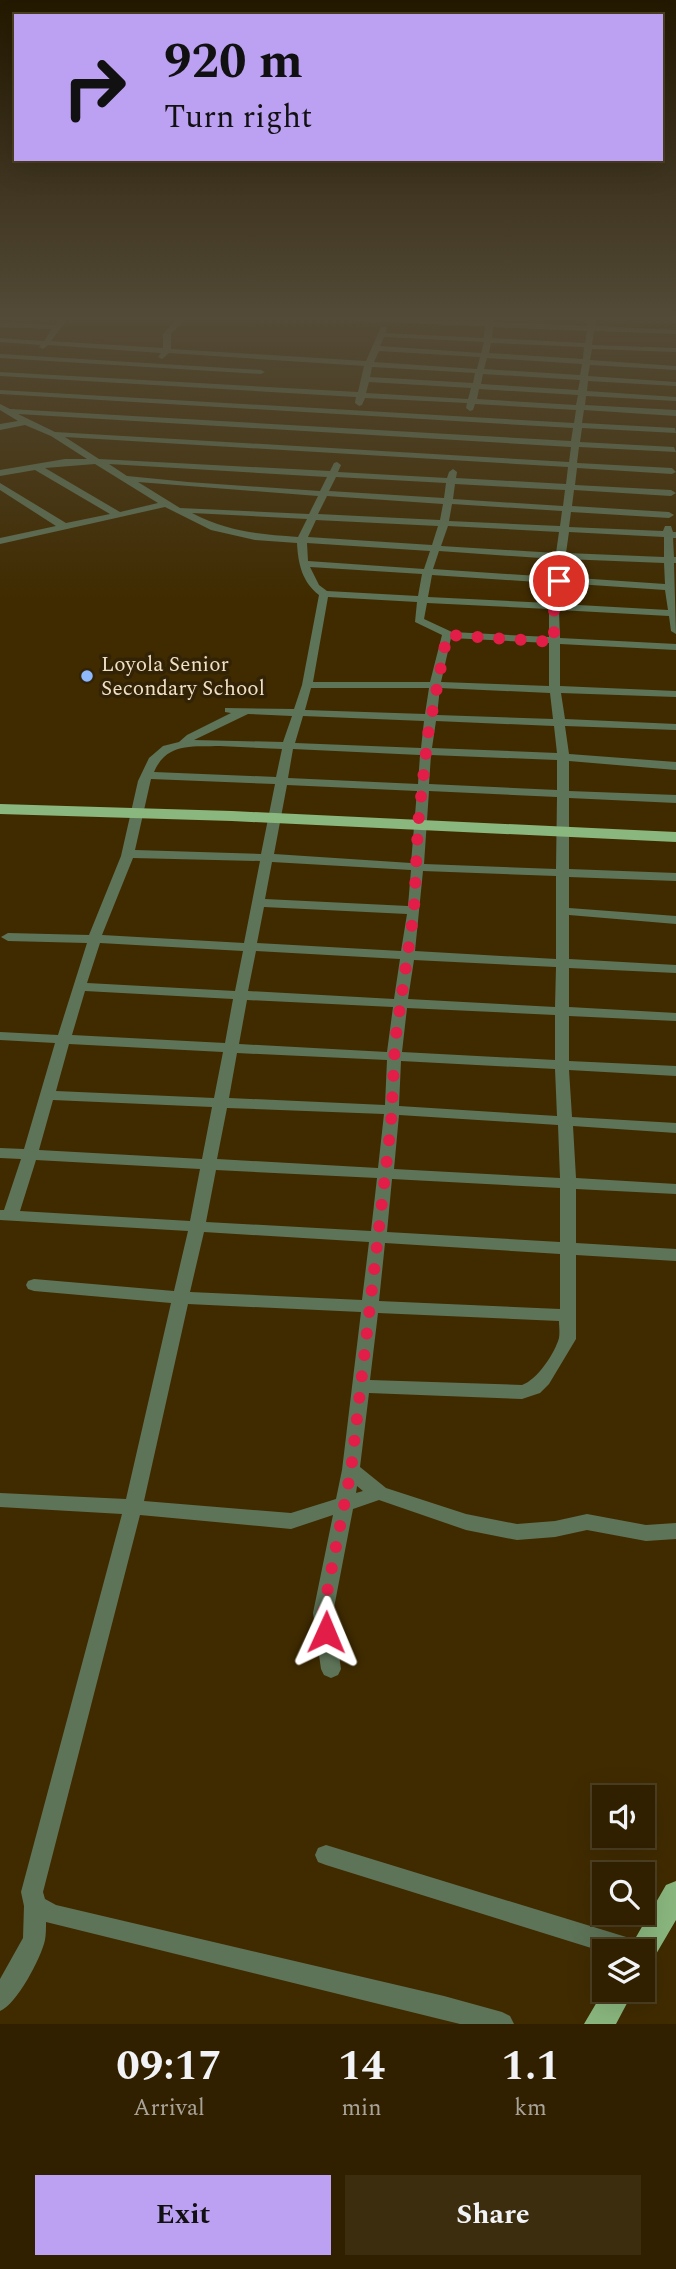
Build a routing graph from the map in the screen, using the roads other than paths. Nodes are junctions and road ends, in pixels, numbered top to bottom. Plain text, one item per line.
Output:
1 (128, 412) edge
2 (246, 412) edge
3 (328, 412) edge
4 (469, 412) edge
5 (580, 412) edge
6 (646, 412) edge
7 (13, 413) joint
8 (356, 414) junction
9 (676, 415) edge
10 (125, 419) junction
11 (467, 420) junction
12 (26, 422) junction
13 (237, 426) junction
14 (578, 426) junction
15 (0, 427) edge
16 (675, 429) edge
17 (349, 432) junction
18 (54, 435) junction
19 (111, 439) junction
20 (461, 439) junction
21 (225, 444) junction
22 (576, 444) junction
23 (675, 446) edge
24 (342, 452) junction
25 (457, 458) junction
26 (95, 460) junction
27 (674, 465) edge
28 (214, 466) junction
29 (574, 466) junction
30 (37, 467) junction
31 (0, 473) edge
32 (333, 473) junction
33 (122, 478) junction
34 (452, 480) junction
35 (0, 486) edge
36 (571, 487) junction
37 (673, 487) edge
38 (323, 495) junction
39 (199, 498) junction
40 (447, 501) junction
41 (166, 504) junction
42 (568, 509) junction
43 (181, 510) junction
44 (672, 511) edge
45 (119, 515) junction
46 (314, 516) junction
47 (364, 519) junction
48 (444, 523) junction
49 (65, 527) junction
50 (566, 530) junction
51 (0, 531) edge
52 (672, 535) edge
53 (302, 539) junction
54 (5, 540) edge
55 (353, 543) junction
56 (435, 548) junction
57 (561, 556) junction
58 (673, 561) edge
59 (303, 564) junction
60 (427, 573) junction
61 (673, 574) edge
62 (559, 581) junction
63 (670, 587) junction
64 (324, 594) junction
65 (422, 600) junction
66 (554, 607) junction
67 (672, 613) junction
68 (676, 631) edge
69 (447, 635) junction
70 (554, 642) junction
71 (676, 647) edge
72 (307, 685) junction
73 (435, 685) junction
74 (555, 689) junction
75 (676, 694) edge
76 (229, 710) dead end
77 (247, 711) junction
78 (298, 711) junction
79 (430, 712) junction
80 (559, 723) junction
81 (676, 727) edge
82 (181, 746) junction
83 (288, 746) junction
84 (426, 751) junction
85 (563, 757) junction
86 (676, 766) edge
87 (148, 775) junction
88 (283, 781) junction
89 (422, 788) junction
90 (563, 794) junction
91 (676, 799) edge
92 (0, 809) edge
93 (136, 812) junction
94 (276, 818) junction
95 (418, 825) junction
96 (562, 831) junction
97 (676, 836) edge
98 (128, 854) junction
99 (268, 857) junction
100 (416, 867) junction
101 (562, 871) junction
102 (676, 877) edge
103 (258, 903) junction
104 (414, 910) junction
105 (562, 911) junction
106 (676, 920) edge
107 (8, 937) dead end
108 (94, 939) junction
109 (248, 947) junction
110 (406, 954) junction
111 (562, 963) junction
112 (676, 968) edge
113 (80, 988) junction
114 (239, 994) junction
115 (400, 1002) junction
116 (562, 1012) junction
117 (676, 1017) edge
118 (0, 1036) edge
119 (64, 1041) junction
120 (233, 1047) junction
121 (395, 1055) junction
122 (562, 1067) junction
123 (676, 1071) edge
124 (48, 1095) junction
125 (222, 1103) junction
126 (392, 1110) junction
127 (564, 1120) junction
128 (676, 1128) edge
129 (0, 1153) edge
130 (31, 1154) junction
131 (210, 1165) junction
132 (386, 1172) junction
133 (568, 1182) junction
134 (676, 1189) edge
135 (5, 1216) edge
136 (197, 1227) junction
137 (379, 1238) junction
138 (568, 1248) junction
139 (676, 1255) edge
140 (34, 1285) dead end
141 (181, 1298) junction
142 (370, 1308) junction
143 (568, 1315) junction
144 (361, 1386) junction
145 (351, 1470) junction
146 (379, 1493) junction
147 (0, 1500) edge
148 (343, 1504) junction
149 (134, 1507) junction
150 (676, 1531) edge
151 (331, 1669) dead end
152 (326, 1855) dead end
153 (676, 1895) edge
154 (35, 1906) junction
155 (597, 1939) edge
156 (649, 1939) edge
157 (0, 1999) edge
158 (502, 2024) edge

1 - 10 street
2 - 13 street
3 - 8 street
4 - 11 street
5 - 14 street
6 - 9 street
7 - 10 street
7 - 12 street
8 - 11 street
8 - 17 street
9 - 16 street
10 - 13 street
10 - 19 street
11 - 14 street
11 - 20 street
12 - 15 street
12 - 18 street
13 - 17 street
13 - 21 street
14 - 16 street
14 - 22 street
16 - 23 street
17 - 20 street
17 - 24 street
18 - 19 street
18 - 26 street
19 - 21 street
19 - 26 street
20 - 22 street
20 - 25 street
21 - 24 street
21 - 28 street
22 - 23 street
22 - 29 street
23 - 27 street
24 - 25 street
24 - 32 street
25 - 29 street
25 - 34 street
26 - 28 street
26 - 30 street
26 - 33 street
27 - 29 street
27 - 37 street
28 - 32 street
28 - 39 street
29 - 36 street
30 - 31 street
30 - 45 street
32 - 34 street
32 - 38 street
33 - 39 street
33 - 41 street
34 - 36 street
34 - 40 street
35 - 49 street
36 - 37 street
36 - 42 street
37 - 44 street
38 - 39 street
38 - 40 street
38 - 46 street
39 - 43 street
39 - 46 street
40 - 42 street
40 - 48 street
41 - 43 street
41 - 45 street
42 - 44 street
42 - 50 street
43 - 53 street
44 - 52 street
45 - 49 street
46 - 47 street
46 - 53 street
47 - 48 street
47 - 55 street
48 - 50 street
48 - 56 street
49 - 54 street
50 - 52 street
50 - 57 street
51 - 54 street
52 - 58 street
53 - 55 street
53 - 59 street
55 - 56 street
56 - 57 street
56 - 60 street
57 - 58 street
57 - 62 street
58 - 61 street
59 - 60 street
59 - 64 street
60 - 62 street
60 - 65 street
61 - 63 street
62 - 63 street
62 - 66 street
63 - 67 street
64 - 65 street
64 - 72 street
65 - 66 street
65 - 69 street
66 - 67 street
66 - 70 street
67 - 68 street
69 - 70 street
69 - 73 street
70 - 71 street
70 - 74 street
72 - 73 street
72 - 78 street
73 - 74 street
73 - 79 street
74 - 75 street
74 - 80 street
76 - 77 street
77 - 78 street
77 - 82 street
78 - 79 street
78 - 83 street
79 - 80 street
79 - 84 street
80 - 81 street
80 - 85 street
82 - 83 street
82 - 87 street
83 - 84 street
83 - 88 street
84 - 85 street
84 - 89 street
85 - 86 street
85 - 90 street
87 - 88 street
87 - 93 street
88 - 89 street
88 - 94 street
89 - 90 street
89 - 95 street
90 - 91 street
90 - 96 street
92 - 93 main road
93 - 94 main road
93 - 98 street
94 - 95 main road
94 - 99 street
95 - 96 main road
95 - 100 street
96 - 97 main road
96 - 101 street
98 - 99 street
98 - 108 street
99 - 100 street
99 - 103 street
100 - 101 street
100 - 104 street
101 - 102 street
101 - 105 street
103 - 104 street
103 - 109 street
104 - 110 street
105 - 106 street
105 - 111 street
107 - 108 street
108 - 109 street
108 - 113 street
109 - 110 street
109 - 114 street
110 - 111 street
110 - 115 street
111 - 112 street
111 - 116 street
113 - 114 street
113 - 119 street
114 - 115 street
114 - 120 street
115 - 116 street
115 - 121 street
116 - 117 street
116 - 122 street
118 - 119 street
119 - 120 street
119 - 124 street
120 - 121 street
120 - 125 street
121 - 122 street
121 - 126 street
122 - 123 street
122 - 127 street
124 - 125 street
124 - 130 street
125 - 126 street
125 - 131 street
126 - 127 street
126 - 132 street
127 - 128 street
127 - 133 street
129 - 130 street
130 - 131 street
130 - 135 street
131 - 132 street
131 - 136 street
132 - 133 street
132 - 137 street
133 - 134 street
133 - 138 street
135 - 136 street
136 - 137 street
136 - 141 street
137 - 138 street
137 - 142 street
138 - 139 street
138 - 143 street
140 - 141 street
141 - 142 street
141 - 149 street
142 - 143 street
142 - 144 street
143 - 144 street
144 - 145 street
145 - 146 street
145 - 148 street
146 - 148 street
146 - 150 street
147 - 149 street
148 - 149 street
148 - 151 street
149 - 154 street
152 - 155 street
153 - 156 main road
154 - 157 street
154 - 158 street

